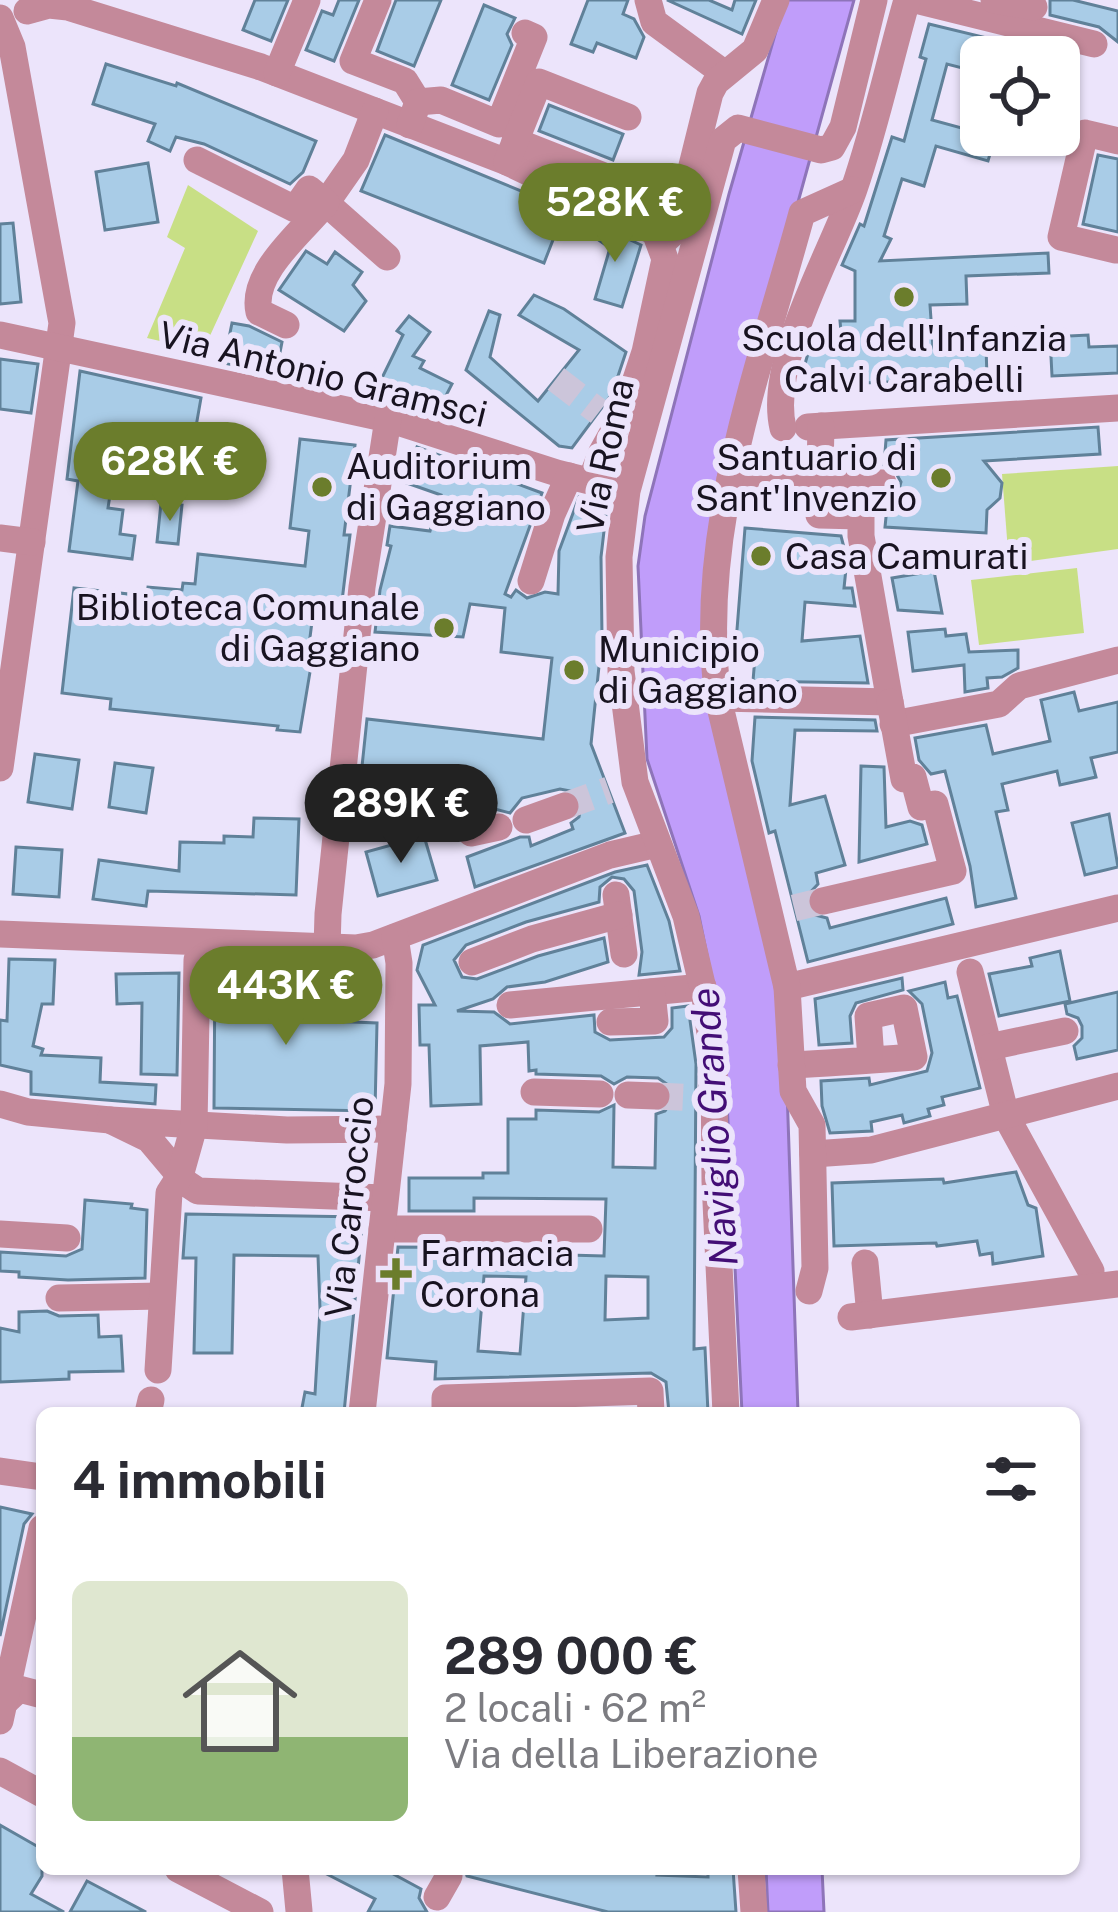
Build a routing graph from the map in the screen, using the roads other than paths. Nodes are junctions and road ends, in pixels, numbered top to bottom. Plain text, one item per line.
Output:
1 (307, 0) edge
2 (378, 0) edge
3 (648, 0) edge
4 (776, 0) edge
5 (874, 0) edge
6 (911, 0) edge
7 (994, 0) edge
8 (1034, 7) dead end
9 (16, 14) edge
10 (525, 33) dead end
11 (1094, 44) dead end
12 (277, 74) junction
13 (725, 74) junction
14 (376, 111) junction
15 (414, 113) junction
16 (628, 117) dead end
17 (1118, 141) edge
18 (511, 152) junction
19 (197, 160) dead end
20 (604, 176) dead end
21 (856, 183) junction
22 (320, 206) junction
23 (662, 243) junction
24 (1116, 250) edge
25 (387, 257) dead end
26 (286, 325) dead end
27 (0, 335) edge
28 (61, 346) junction
29 (1118, 408) edge
30 (388, 418) junction
31 (744, 428) junction
32 (809, 430) junction
33 (580, 478) junction
34 (730, 479) junction
35 (820, 480) junction
36 (883, 483) dead end
37 (627, 491) junction
38 (0, 538) edge
39 (32, 542) junction
40 (531, 581) dead end
41 (1118, 660) edge
42 (718, 698) junction
43 (891, 713) junction
44 (2, 737) edge
45 (0, 768) edge
46 (565, 806) tunnel mouth
47 (499, 826) dead end
48 (657, 844) junction
49 (614, 883) junction
50 (823, 901) tunnel mouth
51 (1118, 908) edge
52 (0, 934) edge
53 (395, 937) junction
54 (327, 948) junction
55 (624, 954) dead end
56 (197, 960) dead end
57 (472, 962) dead end
58 (970, 972) dead end
59 (703, 987) junction
60 (787, 987) junction
61 (652, 992) junction
62 (510, 1004) dead end
63 (610, 1022) dead end
64 (1065, 1031) dead end
65 (988, 1047) junction
66 (871, 1060) dead end
67 (791, 1065) junction
68 (1118, 1086) edge
69 (534, 1091) dead end
70 (628, 1095) tunnel mouth
71 (0, 1104) edge
72 (1013, 1114) junction
73 (110, 1120) junction
74 (194, 1126) junction
75 (393, 1130) junction
76 (818, 1154) junction
77 (180, 1175) junction
78 (384, 1198) junction
79 (382, 1229) junction
80 (589, 1229) dead end
81 (0, 1234) edge
82 (67, 1238) dead end
83 (865, 1262) dead end
84 (1091, 1271) dead end
85 (1118, 1284) edge
86 (809, 1291) dead end
87 (161, 1296) junction
88 (59, 1298) dead end
89 (158, 1370) dead end
90 (363, 1407) edge
91 (445, 1407) edge
92 (651, 1407) edge
93 (726, 1407) edge
94 (0, 1471) edge
95 (36, 1476) edge
96 (36, 1572) edge
97 (36, 1693) edge
98 (2, 1712) edge
99 (0, 1771) edge
100 (36, 1791) edge
101 (189, 1875) edge
102 (295, 1875) edge
103 (751, 1875) edge
104 (298, 1911) edge
105 (260, 1912) edge
106 (321, 1912) edge
107 (754, 1912) edge

1 - 12 street
2 - 15 street
3 - 13 street
4 - 13 street, Via Roma
5 - 37 street, Via Roma
6 - 11 street
6 - 21 street
7 - 8 street
9 - 12 street
9 - 28 street
10 - 15 street
12 - 14 street
13 - 23 street, Via Roma
14 - 15 street
14 - 22 street
15 - 18 street
16 - 18 street
17 - 24 street
18 - 20 street
18 - 23 street
19 - 22 street
21 - 31 street
21 - 32 street
22 - 25 street
22 - 26 street
23 - 33 street, Via Roma
27 - 28 street, Via Antonio Gramsci
28 - 30 street, Via Antonio Gramsci
28 - 39 street
29 - 32 street
30 - 33 street, Via Antonio Gramsci
30 - 54 street
31 - 32 street
31 - 34 street
32 - 35 street
33 - 37 street, Via Antonio Gramsci
33 - 40 street, Via Roma
34 - 35 street
34 - 42 street
35 - 36 street
35 - 43 street
37 - 48 street, Via Roma
38 - 39 street
39 - 44 street
41 - 43 street
42 - 43 street
42 - 60 street
43 - 50 street
44 - 45 street
46 - 47 street
48 - 49 street
48 - 59 street, Via Roma
49 - 53 street
49 - 55 street
49 - 57 street
51 - 60 street
52 - 54 street
53 - 54 street
53 - 75 street, Via Carroccio
56 - 74 street
58 - 65 street
59 - 61 street
59 - 93 street, Via Roma
60 - 67 street
61 - 62 street
61 - 63 street
64 - 65 street
65 - 72 street
66 - 67 street
67 - 76 street
68 - 72 street
69 - 70 street
71 - 73 street
72 - 76 street
72 - 84 street
73 - 74 street
73 - 77 street
74 - 75 street
74 - 77 street
75 - 78 street, Via Carroccio
76 - 86 street
77 - 78 street
77 - 87 street
78 - 79 street, Via Carroccio
79 - 80 street
79 - 90 street, Via Carroccio
81 - 82 street
83 - 85 street
87 - 88 street
87 - 89 street
91 - 92 street
94 - 95 street
96 - 98 street
97 - 98 street
99 - 100 street
101 - 105 street
102 - 104 street
103 - 107 street
104 - 106 street

